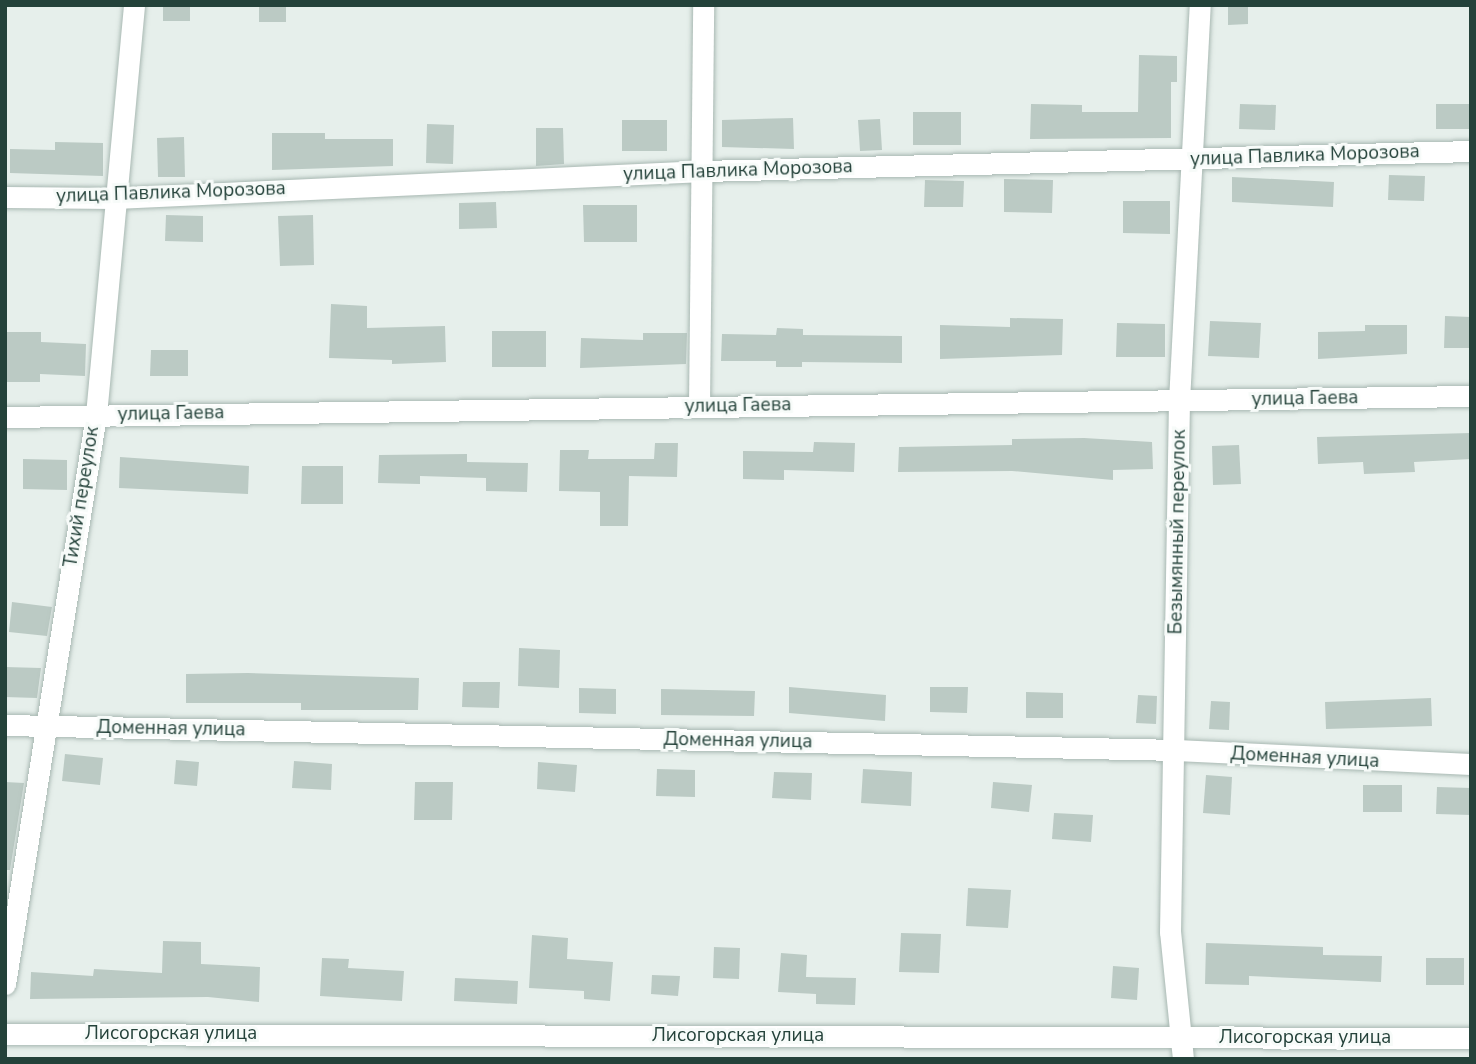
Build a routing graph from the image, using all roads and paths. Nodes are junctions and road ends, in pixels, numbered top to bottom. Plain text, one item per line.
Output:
1 (134, 5) edge
2 (703, 5) edge
3 (1200, 5) edge
4 (1471, 151) edge
5 (1190, 159) junction
6 (703, 171) junction
7 (5, 197) edge
8 (115, 198) junction
9 (1471, 396) edge
10 (1179, 401) junction
11 (699, 406) junction
12 (96, 415) junction
13 (5, 417) edge
14 (5, 725) edge
15 (48, 727) junction
16 (1176, 750) junction
17 (1471, 764) edge
18 (5, 984) edge
19 (5, 1034) edge
20 (1471, 1038) edge
21 (1182, 1048) edge

1 - 8 street, Тихий переулок
2 - 6 street
3 - 5 street, Безымянный переулок
4 - 5 street, улица Павлика Морозова
5 - 6 street, улица Павлика Морозова
5 - 10 street, Безымянный переулок
6 - 8 street, улица Павлика Морозова
6 - 11 street
7 - 8 street, улица Павлика Морозова
8 - 12 street, Тихий переулок
9 - 10 street, улица Гаева
10 - 11 street, улица Гаева
10 - 16 street, Безымянный переулок
11 - 12 street, улица Гаева
12 - 13 street, улица Гаева
12 - 15 street, Тихий переулок
14 - 15 street, Доменная улица
15 - 16 street, Доменная улица
15 - 18 street, Тихий переулок
16 - 17 street, Доменная улица
16 - 21 street, Безымянный переулок
19 - 21 street, Лисогорская улица
20 - 21 street, Лисогорская улица

